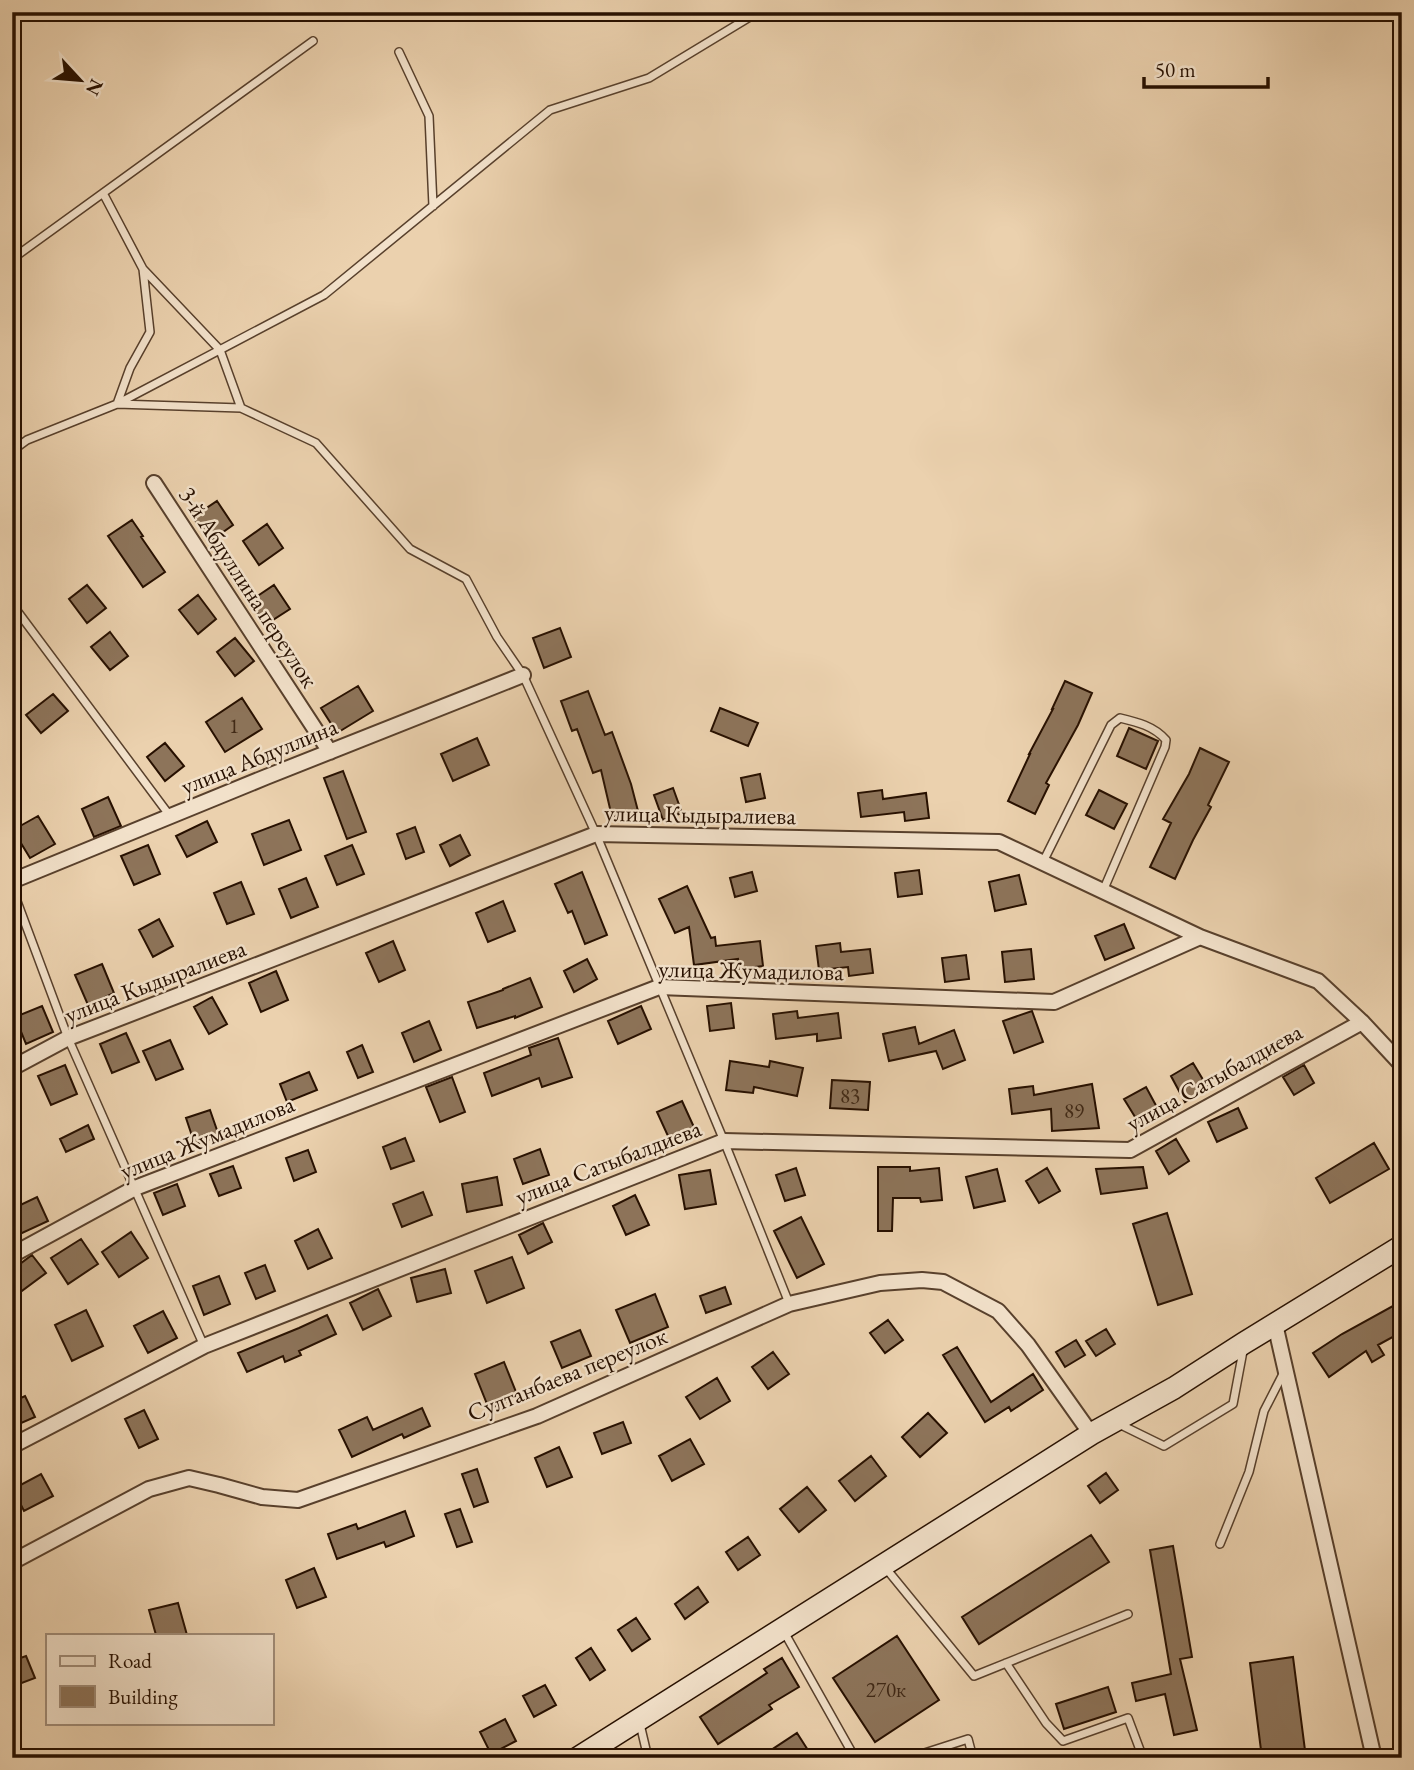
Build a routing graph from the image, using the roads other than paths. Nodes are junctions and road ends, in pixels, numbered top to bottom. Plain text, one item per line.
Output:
1 (758, 12) edge
2 (313, 41) dead end
3 (398, 52) dead end
4 (103, 193) junction
5 (433, 206) junction
6 (12, 259) edge
7 (143, 269) junction
8 (220, 350) junction
9 (117, 404) junction
10 (241, 408) junction
11 (12, 451) edge
12 (154, 483) dead end
13 (12, 604) edge
14 (523, 676) junction
15 (330, 752) junction
16 (171, 816) junction
17 (596, 834) junction
18 (1043, 862) junction
19 (12, 881) edge
20 (12, 888) edge
21 (1103, 891) junction
22 (1200, 937) junction
23 (659, 987) junction
24 (1362, 1022) junction
25 (68, 1038) junction
26 (1402, 1065) edge
27 (12, 1068) edge
28 (724, 1141) junction
29 (135, 1188) junction
30 (1402, 1246) edge
31 (12, 1255) edge
32 (789, 1304) junction
33 (1275, 1324) junction
34 (1244, 1343) junction
35 (204, 1346) junction
36 (1286, 1368) junction
37 (1113, 1421) junction
38 (1091, 1434) junction
39 (12, 1446) edge
40 (1220, 1544) dead end
41 (12, 1562) edge
42 (883, 1566) junction
43 (1128, 1614) dead end
44 (783, 1629) junction
45 (1006, 1663) junction
46 (639, 1719) junction
47 (578, 1758) edge
48 (648, 1758) edge
49 (855, 1758) edge
50 (909, 1758) edge
51 (973, 1758) edge
52 (1143, 1758) edge
53 (1374, 1758) edge

1 - 5 lane
2 - 4 lane
3 - 5 lane
4 - 6 lane
4 - 7 lane
5 - 8 lane
7 - 8 lane
7 - 9 lane
8 - 9 lane
8 - 10 lane
9 - 10 lane
9 - 11 lane
10 - 14 lane
12 - 15 street, 3-й Абдуллина переулок
13 - 16 lane
14 - 15 street, улица Абдуллина
14 - 17 lane
15 - 16 street, улица Абдуллина
16 - 19 street, улица Абдуллина
17 - 18 street, улица Кыдыралиева
17 - 23 lane
17 - 25 street, улица Кыдыралиева
18 - 21 street, улица Кыдыралиева
18 - 21 lane
20 - 25 lane
21 - 22 street, улица Кыдыралиева
22 - 23 street, улица Жумадилова
22 - 24 street
23 - 28 lane
23 - 29 street, улица Жумадилова
24 - 26 street
24 - 28 street, улица Сатыбалдиева
25 - 27 street, улица Кыдыралиева
25 - 29 lane
28 - 32 lane
28 - 35 street, улица Сатыбалдиева
29 - 31 street, улица Жумадилова
29 - 35 lane
30 - 33 main road
32 - 38 street, Султанбаева переулок
32 - 41 street, Султанбаева переулок
33 - 34 main road
33 - 36 street
34 - 37 main road
34 - 37 lane
35 - 39 street, улица Сатыбалдиева
36 - 40 lane
36 - 53 street
37 - 38 main road
38 - 42 main road
42 - 44 main road
42 - 45 lane
43 - 45 lane
44 - 46 main road
44 - 49 lane
45 - 52 lane
46 - 47 main road
46 - 48 lane
50 - 51 lane

